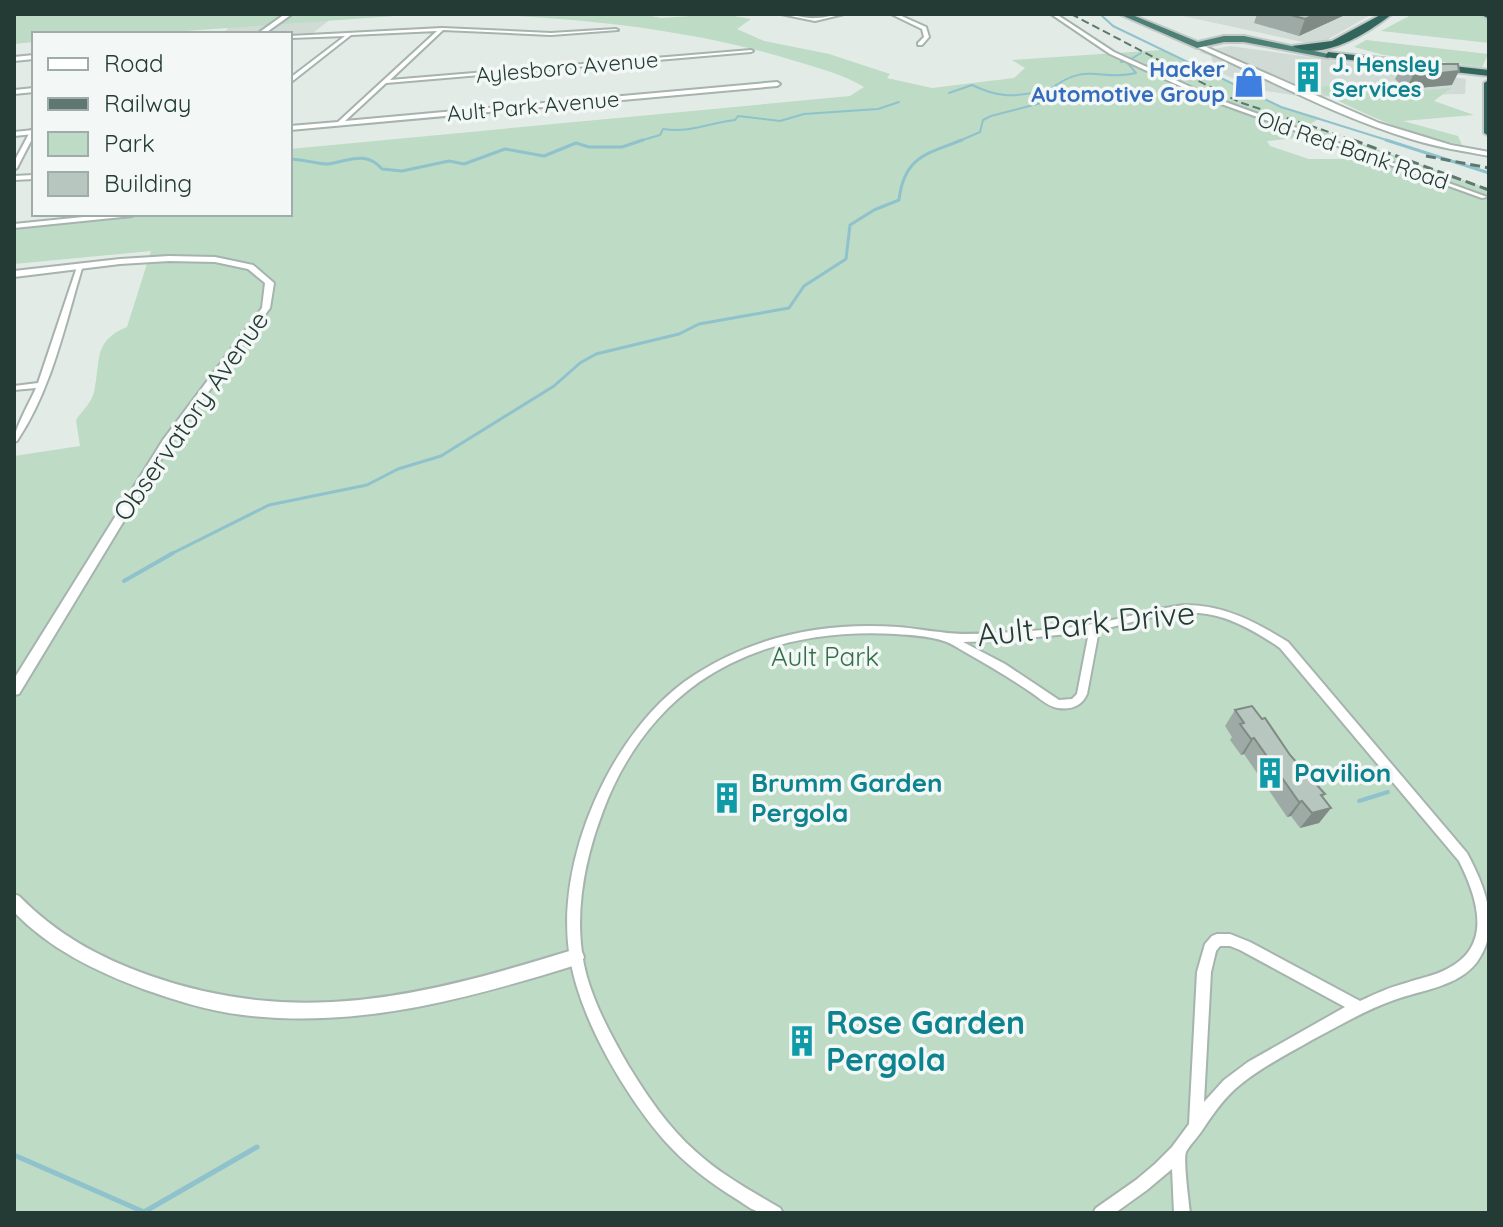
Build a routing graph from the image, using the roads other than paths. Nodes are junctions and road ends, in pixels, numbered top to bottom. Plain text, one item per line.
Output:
1 (289, 14) edge
2 (783, 14) edge
3 (842, 14) edge
4 (893, 14) edge
5 (1053, 14) edge
6 (1123, 14) edge
7 (1388, 14) edge
8 (1399, 14) edge
9 (442, 29) junction
10 (616, 30) dead end
11 (263, 32) edge
12 (352, 32) junction
13 (292, 37) edge
14 (1193, 43) junction
15 (920, 44) dead end
16 (1296, 46) junction
17 (751, 51) dead end
18 (1329, 54) junction
19 (1489, 72) edge
20 (292, 79) edge
21 (384, 82) junction
22 (1489, 83) edge
23 (777, 84) dead end
24 (339, 124) junction
25 (292, 128) edge
26 (1489, 133) edge
27 (32, 136) edge
28 (1489, 154) edge
29 (14, 168) edge
30 (1484, 197) dead end
31 (112, 216) edge
32 (14, 226) edge
33 (80, 265) junction
34 (14, 274) edge
35 (39, 385) junction
36 (14, 388) edge
37 (14, 439) edge
38 (1095, 627) junction
39 (946, 637) junction
40 (14, 690) edge
41 (14, 901) edge
42 (576, 957) junction
43 (1358, 1007) junction
44 (1196, 1122) junction
45 (1178, 1152) junction
46 (775, 1213) edge
47 (1101, 1213) edge
48 (1182, 1213) edge

1 - 11 street
2 - 3 street
4 - 15 street
5 - 30 street, Old Red Bank Road
6 - 14 highway
7 - 16 highway
8 - 18 highway
9 - 10 street
9 - 12 street
9 - 21 street
12 - 13 street
12 - 20 street
14 - 16 highway
14 - 18 highway
14 - 28 street
16 - 18 highway
17 - 21 street, Aylesboro Avenue
18 - 19 highway
21 - 24 street
22 - 26 highway
23 - 24 street, Ault Park Avenue
24 - 25 street, Ault Park Avenue
27 - 29 street
31 - 32 street
33 - 34 street, Observatory Avenue
33 - 35 street
33 - 40 street, Observatory Avenue
35 - 36 street
35 - 37 street
38 - 39 street, Ault Park Drive
38 - 39 street
38 - 43 street, Ault Park Drive
39 - 42 street, Ault Park Drive
41 - 42 street
42 - 46 street, Ault Park Drive
43 - 44 street, Ault Park Drive
43 - 44 street
44 - 45 street, Ault Park Drive
45 - 47 street, Ault Park Drive
45 - 48 street

